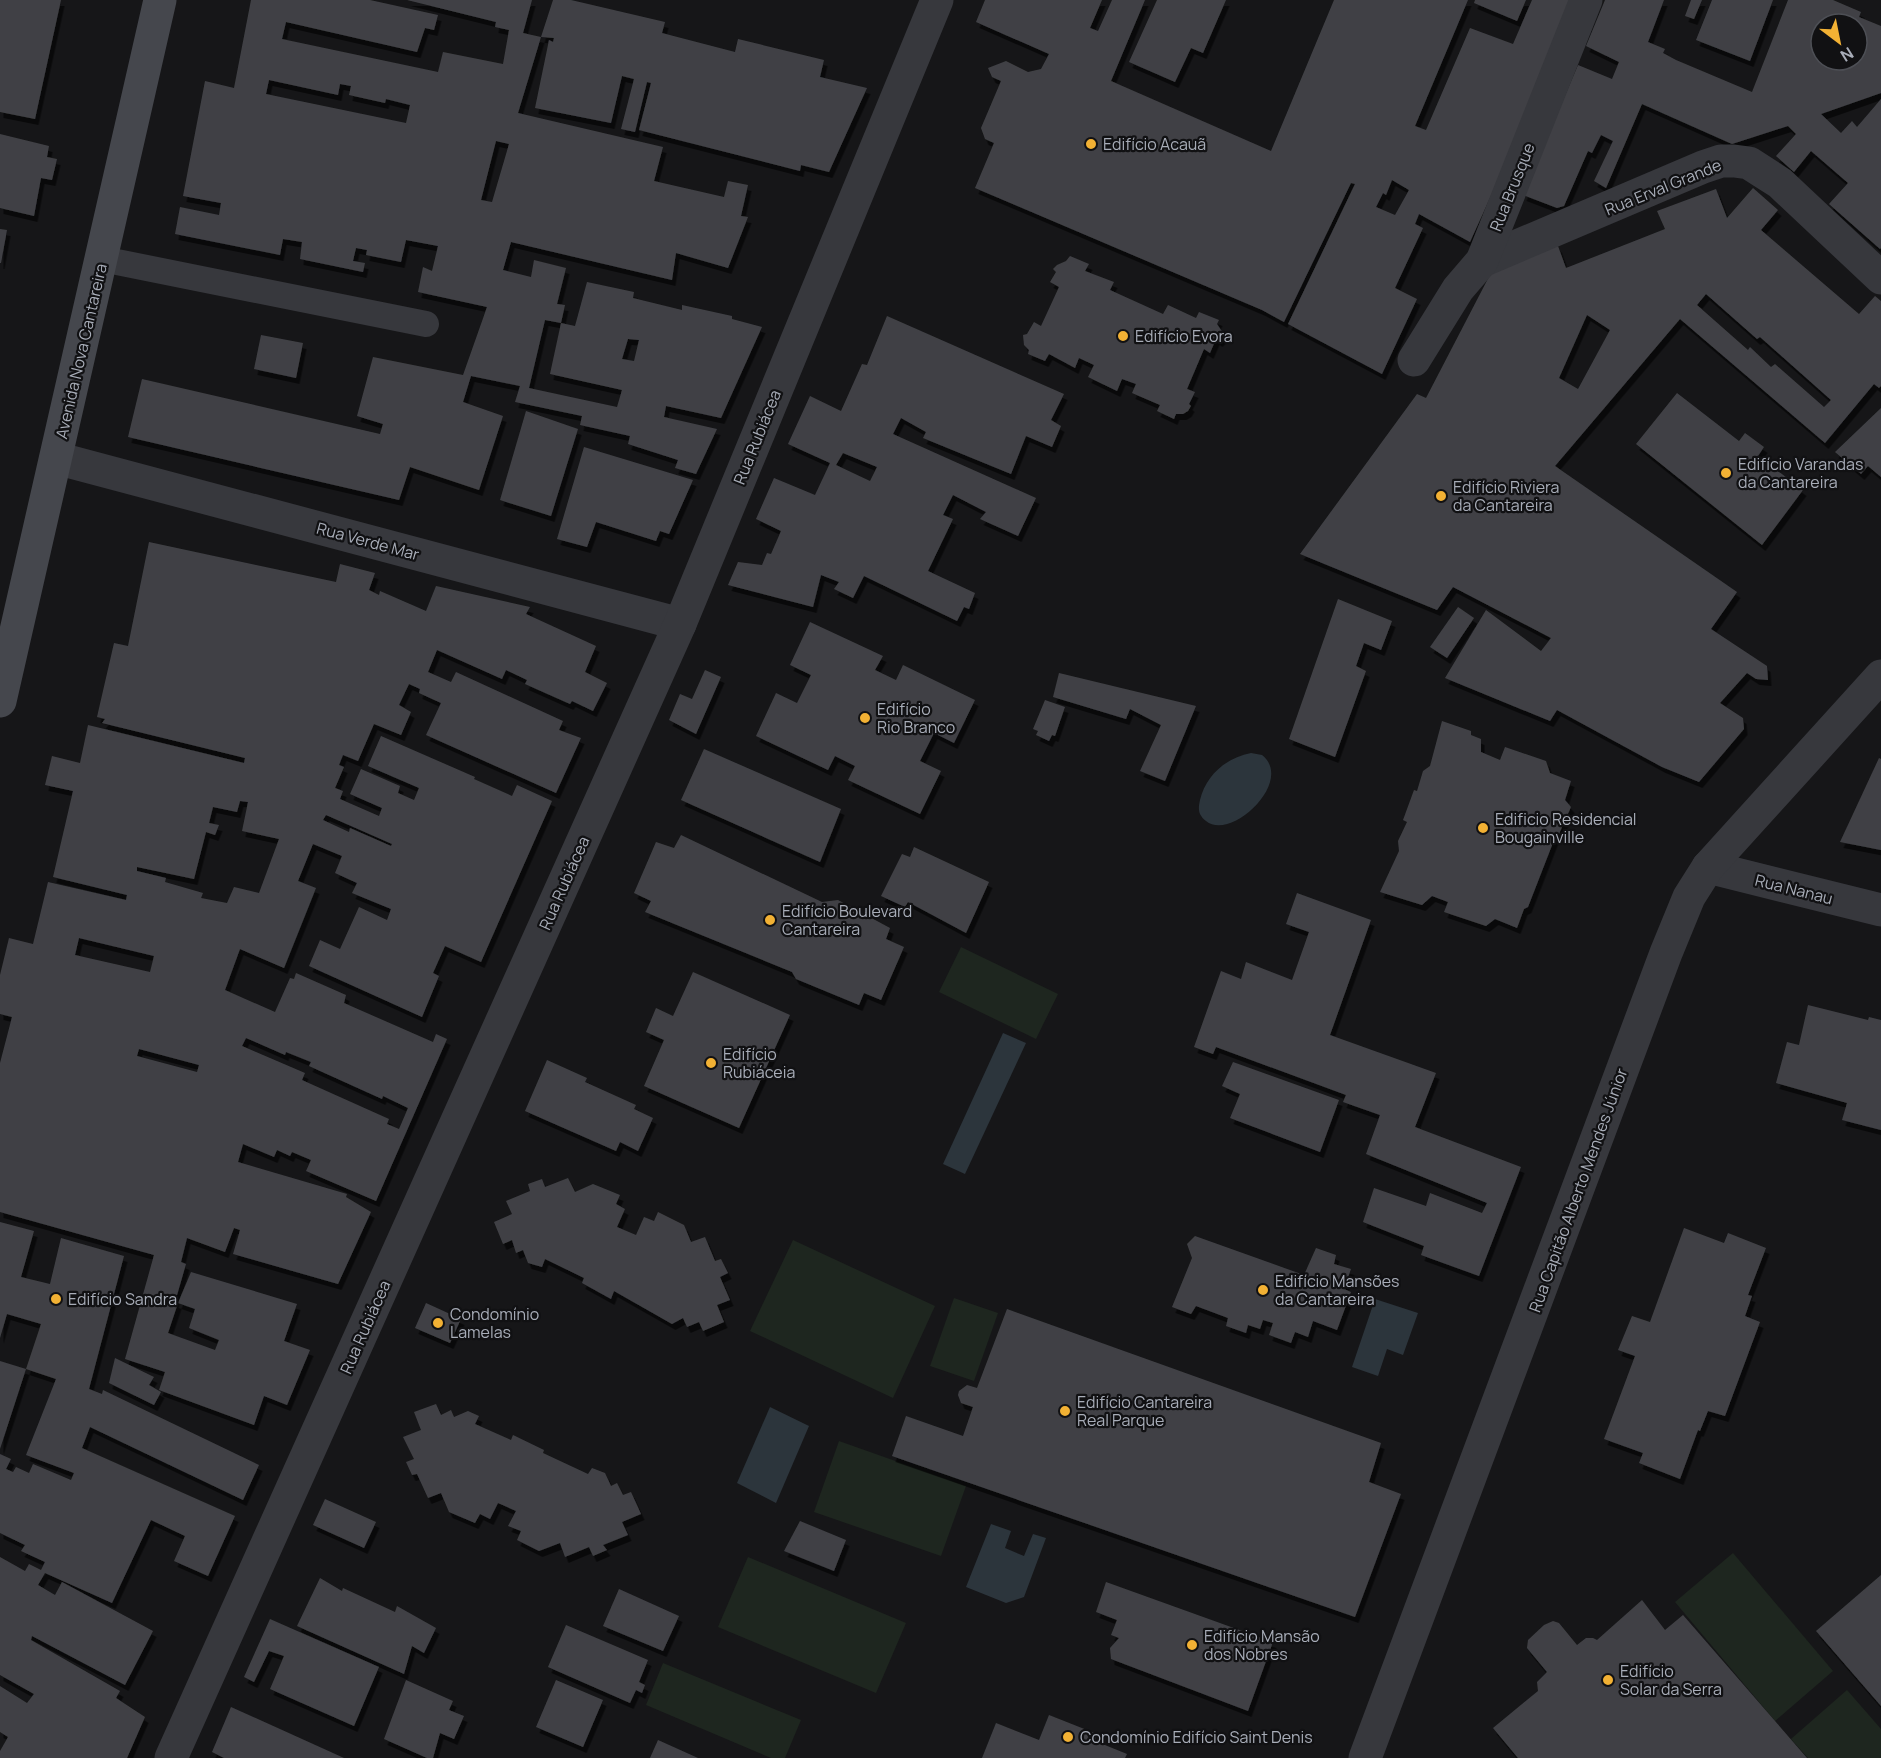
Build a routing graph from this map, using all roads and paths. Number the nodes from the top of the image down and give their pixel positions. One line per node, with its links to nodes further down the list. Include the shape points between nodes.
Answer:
1 (160, 0): 4 (main road, Avenida Nova Cantareira)
2 (937, 0): 11 (street, Rua Rubiácea)
3 (1586, 0): 5 (street, Rua Brusque)
4 (102, 259): 7 (lane); 9 (main road, Avenida Nova Cantareira)
5 (1482, 261): 6 (street, Rua Erval Grande, via 1703,168 1734,161 1749,163 1780,183); 8 (street, Rua Brusque, via 1458,289)
6 (1881, 278)
7 (426, 324)
8 (1414, 360)
9 (56, 459): 10 (main road, Avenida Nova Cantareira); 11 (street, Rua Verde Mar)
10 (9, 623): 13 (main road, Avenida Nova Cantareira)
11 (680, 624): 16 (street, Rua Rubiácea)
12 (1881, 676): 14 (street, Rua Capitão Alberto Mendes Júnior)
13 (0, 701)
14 (1708, 867): 15 (street, Rua Nanau); 17 (street, Rua Capitão Alberto Mendes Júnior, via 1673,934)
15 (1881, 910)
16 (171, 1758)
17 (1365, 1758)

